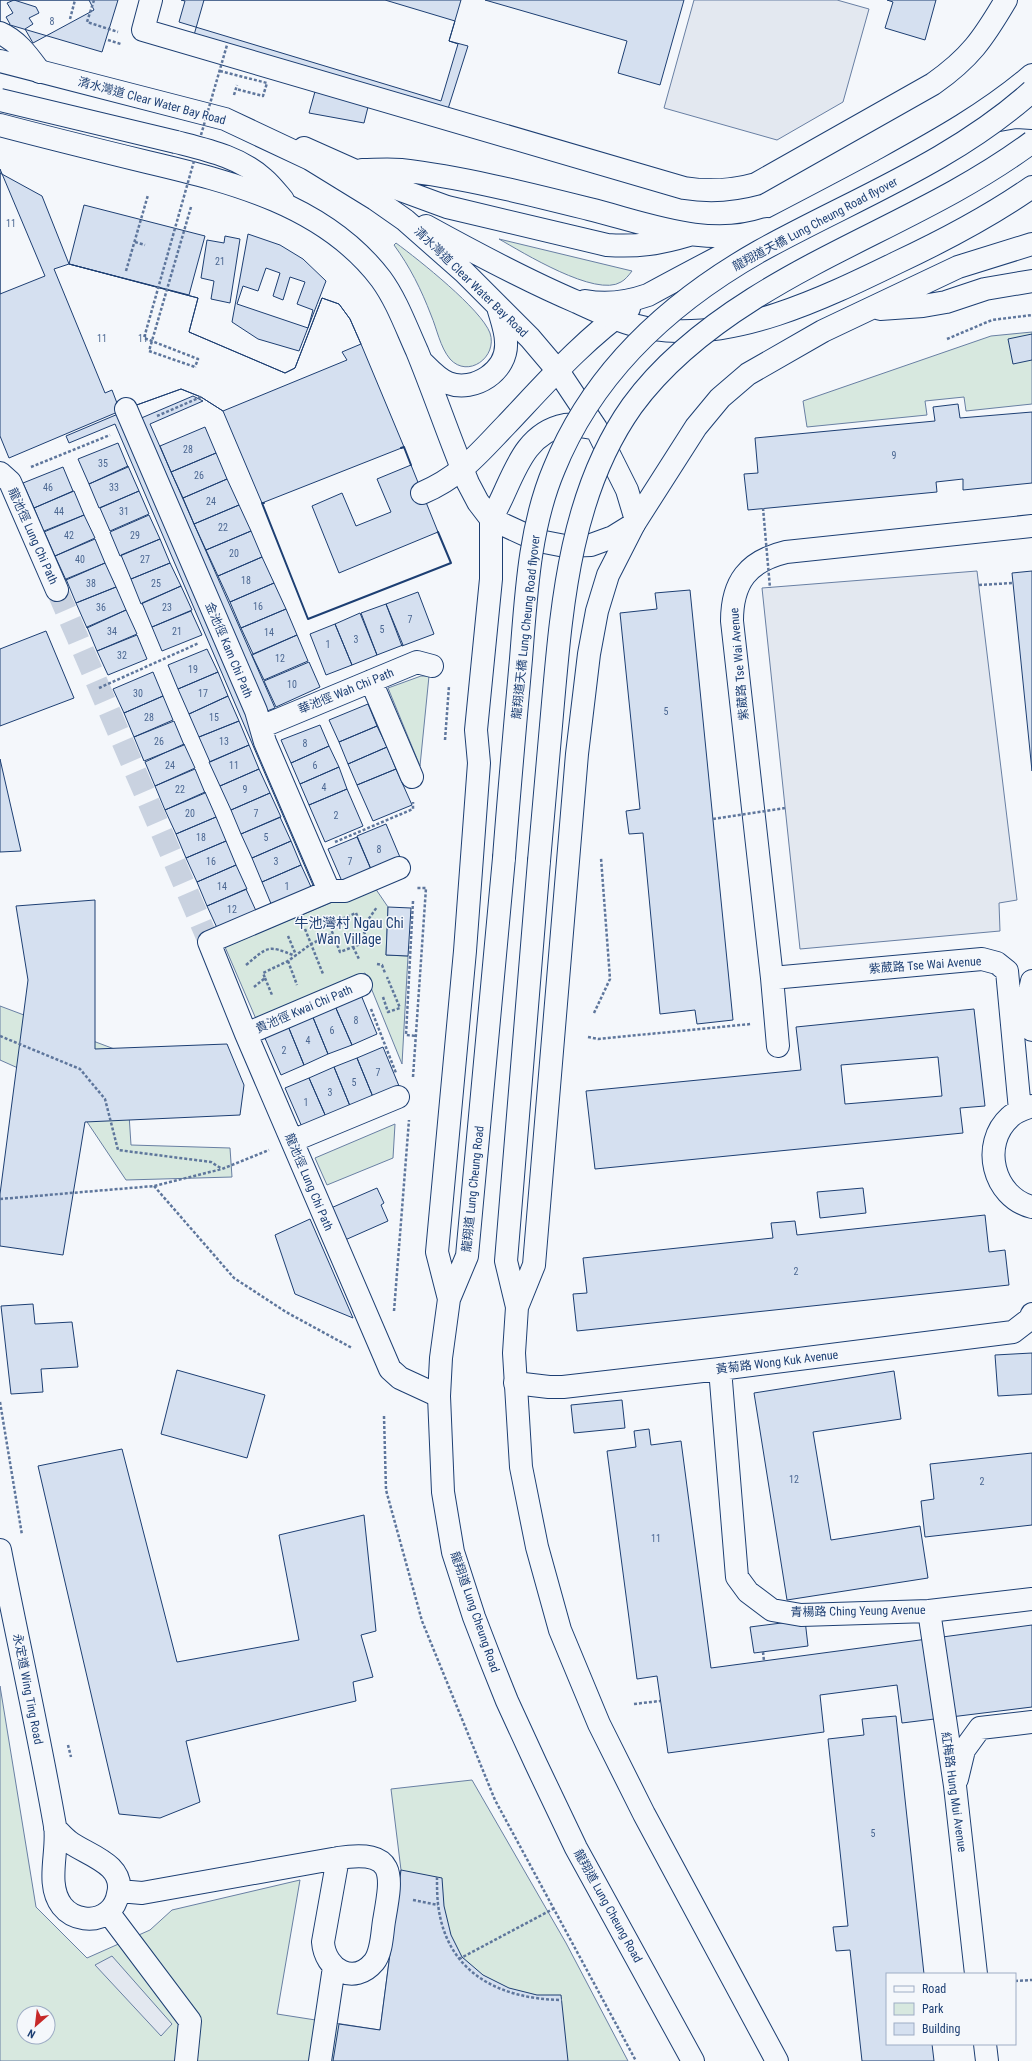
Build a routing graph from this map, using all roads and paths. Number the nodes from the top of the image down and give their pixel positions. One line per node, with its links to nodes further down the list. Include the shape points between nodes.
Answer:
1 (75, 0): 5 (path)
2 (94, 0): 6 (path, via 87,22)
3 (151, 0): 4 (main road, via 143,30 684,188 718,191 735,190 756,184 933,84 971,53)
4 (1006, 0)
5 (70, 20)
6 (109, 29)
7 (0, 33): 11 (main road, via 8,36 23,50)
8 (227, 45): 10 (path, bridge)
9 (0, 61): 11 (main road, 清水灣道 Clear Water Bay Road)
10 (220, 71): 13 (path, bridge, via 267,83 263,96); 20 (path, bridge)
11 (40, 72): 17 (main road, 清水灣道 Clear Water Bay Road)
12 (1032, 75): 19 (main road, via 998,102)
13 (236, 89)
14 (1032, 91): 70 (main road, 龍翔道天橋 Lung Cheung Road flyover, bridge, via 1000,118 951,151 783,239 714,280 663,318 640,340 619,362 581,413 552,472 535,539 523,627)
15 (0, 100): 27 (main road, bridge, via 176,142 238,161 264,179)
16 (1032, 118): 19 (main road, via 997,119)
17 (225, 119): 23 (main road); 26 (main road, 清水灣道 Clear Water Bay Road, via 310,159)
18 (0, 125): 27 (main road, via 201,174 258,192)
19 (951, 133): 29 (main road)
20 (200, 138)
21 (1032, 142): 110 (main road, bridge, via 950,194 753,298 700,336 644,390 616,431 590,487 571,562 560,630 539,861 506,1261)
22 (196, 153): 28 (path, bridge, via 144,338 198,359 194,367 149,351)
23 (356, 170): 30 (main road, via 400,170 444,176); 30 (main road, via 387,185 447,206 607,245 631,247 658,244)
24 (1032, 187): 41 (main road, via 945,240 837,292 751,321 675,331 652,329)
25 (148, 195): 31 (path)
26 (375, 199): 37 (main road, via 469,250); 38 (main road, 清水灣道 Clear Water Bay Road, via 435,246)
27 (288, 205): 43 (main road, via 341,240 363,259 381,280 395,303)
28 (191, 207)
29 (788, 223): 30 (main road, via 755,233 730,236); 36 (main road)
30 (689, 235)
31 (135, 242): 33 (path); 34 (path)
32 (1032, 244): 39 (main road, via 958,267)
33 (145, 245)
34 (126, 271)
35 (1032, 281): 39 (main road, via 985,289 946,302)
36 (648, 295): 37 (main road, via 610,303); 41 (main road)
37 (568, 298): 41 (main road)
38 (497, 305): 43 (main road, via 506,343 504,357 498,369 487,378 474,384 459,386 447,383); 44 (main road, 清水灣道 Clear Water Bay Road)
39 (869, 310): 53 (main road, via 823,331 780,355 748,374 720,398 680,450)
40 (1032, 315): 42 (path, via 992,320)
41 (614, 318): 44 (main road)
42 (947, 338)
43 (421, 361): 48 (main road)
44 (558, 371): 47 (main road, 清水灣道 Clear Water Bay Road); 48 (main road)
45 (201, 397): 46 (path)
46 (129, 418): 49 (path); 59 (main road, 金池徑 Kam Chi Path)
47 (596, 428): 52 (main road, via 566,425 546,432 530,445 517,463 501,504); 53 (main road, via 627,490)
48 (463, 470): 50 (main road); 52 (main road, via 478,502)
49 (5, 478): 58 (main road, 龍池徑 Lung Chi Path)
50 (422, 493)
51 (763, 508): 57 (path, bridge)
52 (491, 519): 53 (main road, via 539,541 565,546 591,545 613,537); 109 (main road, via 491,579 476,730 479,763 465,951 437,1252)
53 (635, 522): 110 (main road, via 608,575 596,611 589,654 577,754 534,1265)
54 (1032, 526): 85 (main road, 紫葳路 Tse Wai Avenue, via 786,552 765,558 739,583 733,601 732,620)
55 (1013, 583): 56 (path)
56 (979, 585)
57 (770, 588)
58 (57, 590)
59 (222, 633): 63 (path); 64 (main road, 金池徑 Kam Chi Path)
60 (432, 666): 61 (main road, 華池徑 Wah Chi Path, via 417,662)
61 (371, 681): 64 (main road, 華池徑 Wah Chi Path); 66 (main road)
62 (449, 685): 65 (path)
63 (99, 688)
64 (261, 727): 69 (main road, 金池徑 Kam Chi Path, via 265,742)
65 (445, 740)
66 (412, 777): 69 (path, via 412,809)
67 (786, 808): 68 (path, bridge)
68 (713, 819)
69 (312, 851): 74 (main road, 金池徑 Kam Chi Path)
70 (504, 858): 109 (main road, 龍翔道 Lung Cheung Road, via 467,1256)
71 (601, 858): 92 (path, via 610,979)
72 (399, 868): 74 (main road, via 345,891)
73 (426, 888): 97 (path)
74 (329, 891): 77 (main road)
75 (413, 901): 97 (path, via 406,1035)
76 (379, 905): 78 (path)
77 (295, 906): 80 (path); 83 (main road, 龍池徑 Lung Chi Path, via 209,942)
78 (362, 927): 79 (path, via 356,913 329,924); 79 (path, via 368,941 340,952)
79 (332, 934): 80 (path)
80 (311, 944): 81 (path); 90 (path)
81 (296, 956): 82 (path); 83 (path, via 278,949 265,949 243,968)
82 (288, 961): 84 (path, via 263,973); 88 (path, via 297,984)
83 (223, 976): 91 (main road, 龍池徑 Lung Chi Path)
84 (265, 978): 89 (path, via 272,995); 91 (path)
85 (772, 978): 93 (main road, 紫葳路 Tse Wai Avenue); 102 (main road, 紫葳路 Tse Wai Avenue, via 982,960 997,962 1007,971)
86 (1032, 981): 94 (main road)
87 (361, 985): 90 (main road, 貴池徑 Kwai Chi Path); 101 (path, via 399,1081)
88 (292, 987)
89 (276, 994)
90 (333, 997): 95 (main road, 貴池徑 Kwai Chi Path)
91 (233, 1001): 95 (main road, 龍池徑 Lung Chi Path)
92 (594, 1014)
93 (775, 1022): 98 (path, via 598,1039); 99 (main road, 紫葳路 Tse Wai Avenue)
94 (1032, 1030)
95 (246, 1034): 104 (main road, 龍池徑 Lung Chi Path)
96 (0, 1036): 105 (path, via 80,1069 105,1099 118,1150 211,1162)
97 (416, 1036): 100 (path)
98 (588, 1037)
99 (778, 1046)
100 (414, 1067)
101 (398, 1096): 104 (main road)
102 (1026, 1108): 108 (main road, via 1010,1117 996,1138 993,1154 994,1169 1001,1184 1011,1196)
103 (409, 1116): 111 (path)
104 (292, 1141): 105 (path); 116 (main road, 龍池徑 Lung Chi Path, via 390,1369 400,1378)
105 (222, 1169): 106 (path)
106 (154, 1186): 107 (path); 113 (path, via 234,1278 286,1312)
107 (0, 1199)
108 (1032, 1207)
109 (449, 1299): 116 (main road, 龍翔道 Lung Cheung Road, via 441,1358)
110 (517, 1307): 115 (main road)
111 (394, 1313)
112 (1032, 1314): 114 (main road, 黃菊路 Wong Kuk Avenue, via 1030,1319 1013,1332)
113 (350, 1347)
114 (720, 1369): 115 (main road, 黃菊路 Wong Kuk Avenue, via 563,1387); 121 (main road, 青楊路 Ching Yeung Avenue, via 737,1577 748,1592 772,1610 801,1615)
115 (515, 1383): 145 (main road, via 518,1439 526,1502 560,1630 575,1669 644,1814)
116 (440, 1396): 144 (main road, 龍翔道 Lung Cheung Road, via 443,1492 454,1552 474,1617 507,1701 576,1848)
117 (384, 1416): 132 (path, via 386,1490 422,1621 495,1800)
118 (0, 1550): 120 (main road, 永定道 Wing Ting Road)
119 (1032, 1598): 121 (main road, 青楊路 Ching Yeung Avenue)
120 (5, 1606): 128 (main road, 永定道 Wing Ting Road)
121 (928, 1611): 127 (main road, 紅梅路 Hung Mui Avenue)
122 (763, 1652): 123 (path)
123 (764, 1661)
124 (660, 1701): 125 (path)
125 (634, 1704)
126 (1032, 1722): 127 (main road, via 980,1728 964,1750)
127 (955, 1786): 136 (main road, 紅梅路 Hung Mui Avenue)
128 (55, 1828): 131 (main road, via 70,1842 100,1858 112,1868 118,1879); 133 (main road, 永定道 Wing Ting Road, via 54,1880 62,1906 74,1916 85,1920)
129 (338, 1858): 131 (main road, via 147,1892); 135 (main road, via 323,1942 324,1953); 135 (main road, via 373,1856 383,1864 389,1875 390,1886 375,1962 365,1970 353,1974)
130 (437, 1877): 134 (path, via 438,1905 446,1936)
131 (119, 1892): 133 (main road)
132 (554, 1909): 134 (path); 143 (path)
133 (108, 1912): 141 (main road, via 190,2021)
134 (459, 1960): 139 (path, via 480,1979 507,1993 538,2000)
135 (334, 1966): 142 (main road)
136 (976, 1973)
137 (1032, 1980): 138 (path)
138 (1016, 1981)
139 (562, 2000)
140 (985, 2045): 146 (main road)
141 (186, 2061)
142 (320, 2061)
143 (636, 2061)
144 (693, 2061)
145 (777, 2061)
146 (987, 2061)

